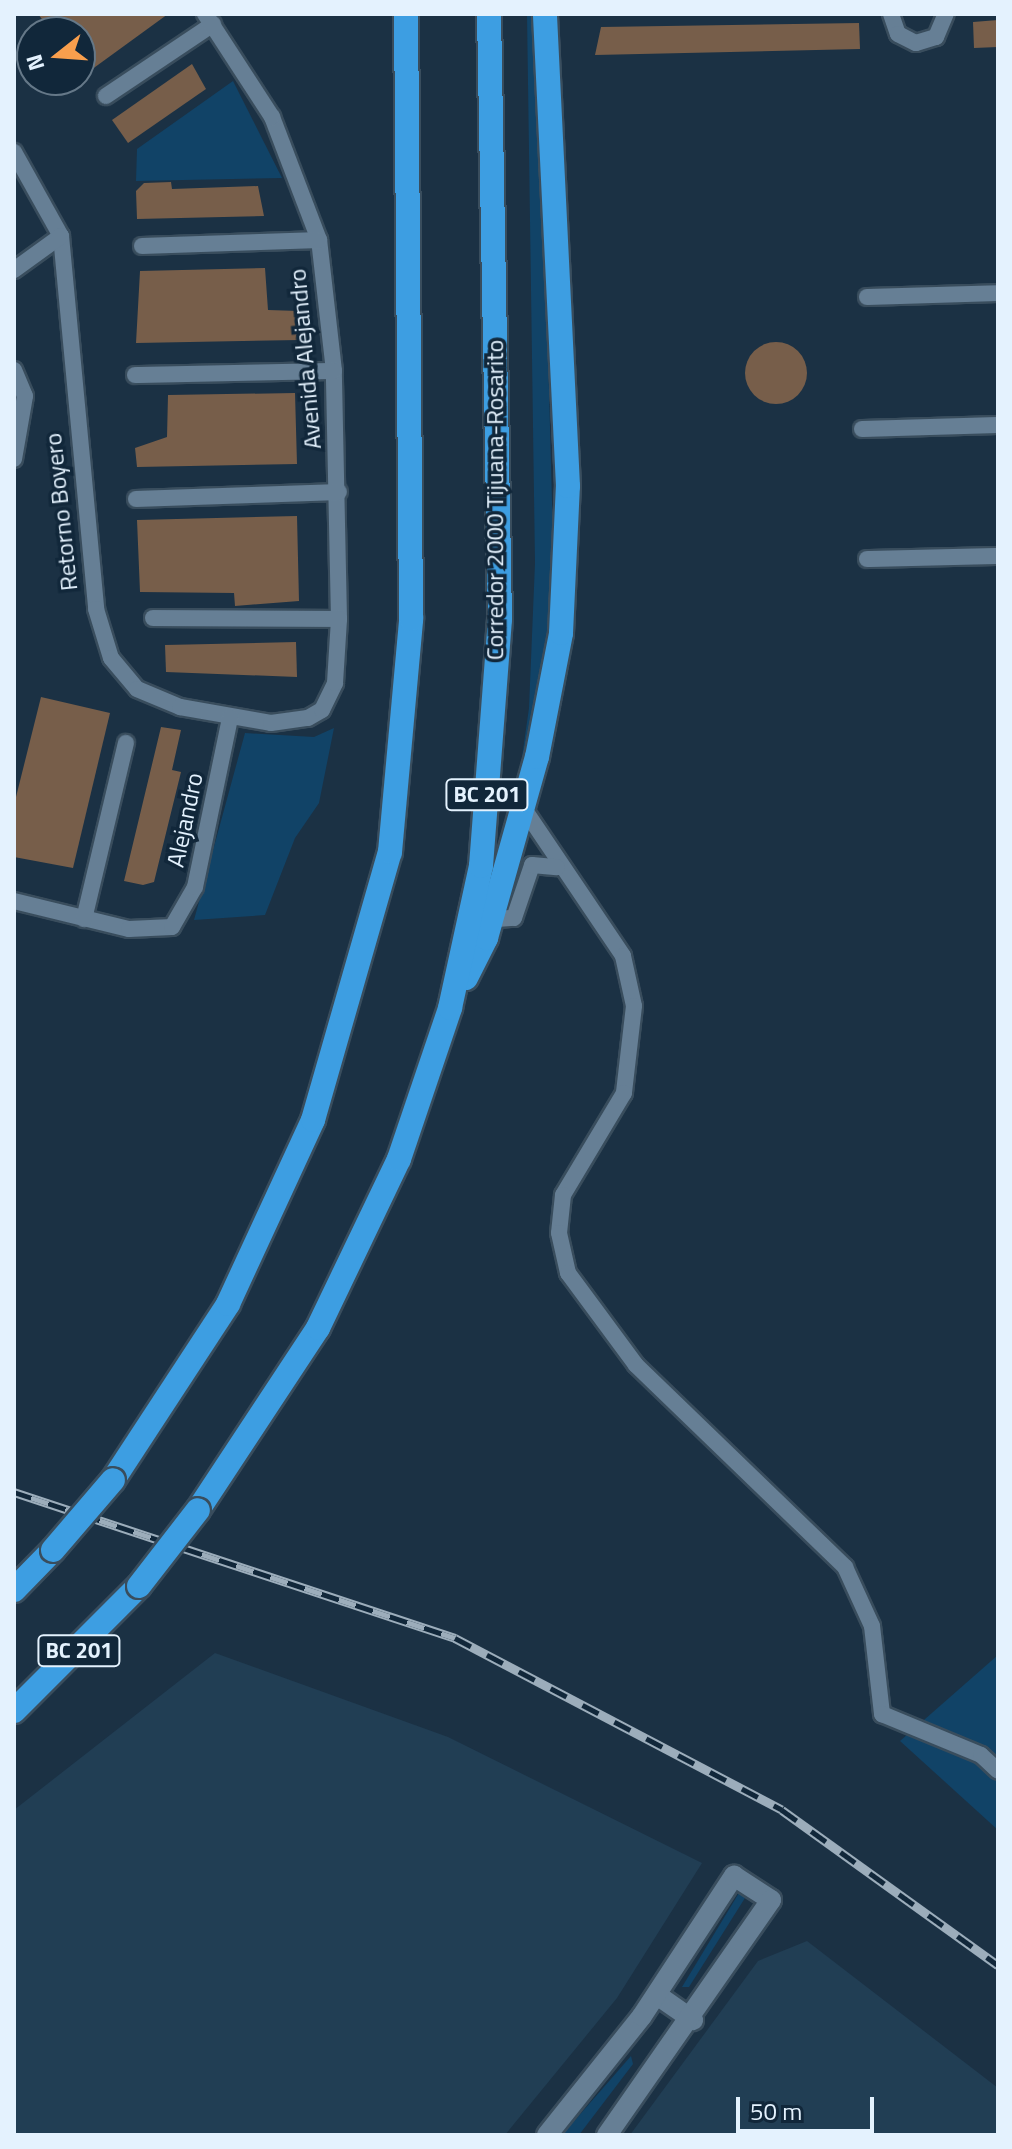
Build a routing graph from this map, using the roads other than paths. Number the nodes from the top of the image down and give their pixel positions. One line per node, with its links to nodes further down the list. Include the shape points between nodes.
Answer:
1 (406, 14): 35 (highway, bridge, via 411,619 390,852 313,1120 228,1304 113,1480)
2 (489, 14): 34 (highway, Corredor 2000 Tijuana-Rosarito / BC 201, via 500,619)
3 (545, 14): 30 (highway, via 568,486 561,633)
4 (891, 14): 5 (street, via 898,34 916,43 936,37)
5 (946, 14)
6 (209, 19): 7 (street); 10 (street, Avenida Alejandro, via 272,117)
7 (106, 96)
8 (14, 152): 9 (street, Retorno Boyero)
9 (61, 236): 12 (street); 27 (street, Retorno Boyero, via 100,635 137,689)
10 (319, 240): 11 (street); 16 (street, Avenida Alejandro)
11 (142, 246)
12 (14, 270)
13 (998, 293): 14 (street)
14 (867, 297)
15 (14, 370): 20 (street, via 25,407)
16 (334, 371): 17 (street); 21 (street, Avenida Alejandro)
17 (135, 375)
18 (998, 425): 19 (street)
19 (862, 429)
20 (14, 459)
21 (339, 492): 22 (street); 26 (street, Avenida Alejandro)
22 (136, 499)
23 (998, 556): 24 (street)
24 (867, 559)
25 (153, 618): 26 (street)
26 (339, 619): 28 (street, Avenida Alejandro, via 335,683 322,710)
27 (230, 718): 28 (street, Retorno Boyero); 33 (street, Alejandro, via 195,887 172,927 146,932)
28 (308, 718)
29 (126, 743): 33 (street)
30 (521, 805): 31 (street); 34 (highway)
31 (557, 867): 34 (street, via 532,865 514,918); 37 (street, via 623,956 634,1006 624,1093 563,1195 559,1233 568,1273 636,1365 845,1567 872,1626 882,1714 981,1755)
32 (14, 901): 33 (street)
33 (84, 919)
34 (480, 920): 36 (highway, BC 201, bridge, via 399,1159 318,1328 198,1510 139,1586)
35 (14, 1590)
36 (14, 1711)
37 (998, 1771)
38 (657, 1995): 39 (street); 39 (street, via 734,1876 771,1900); 40 (street)
39 (693, 2020): 41 (street)
40 (547, 2135)
41 (607, 2135)

